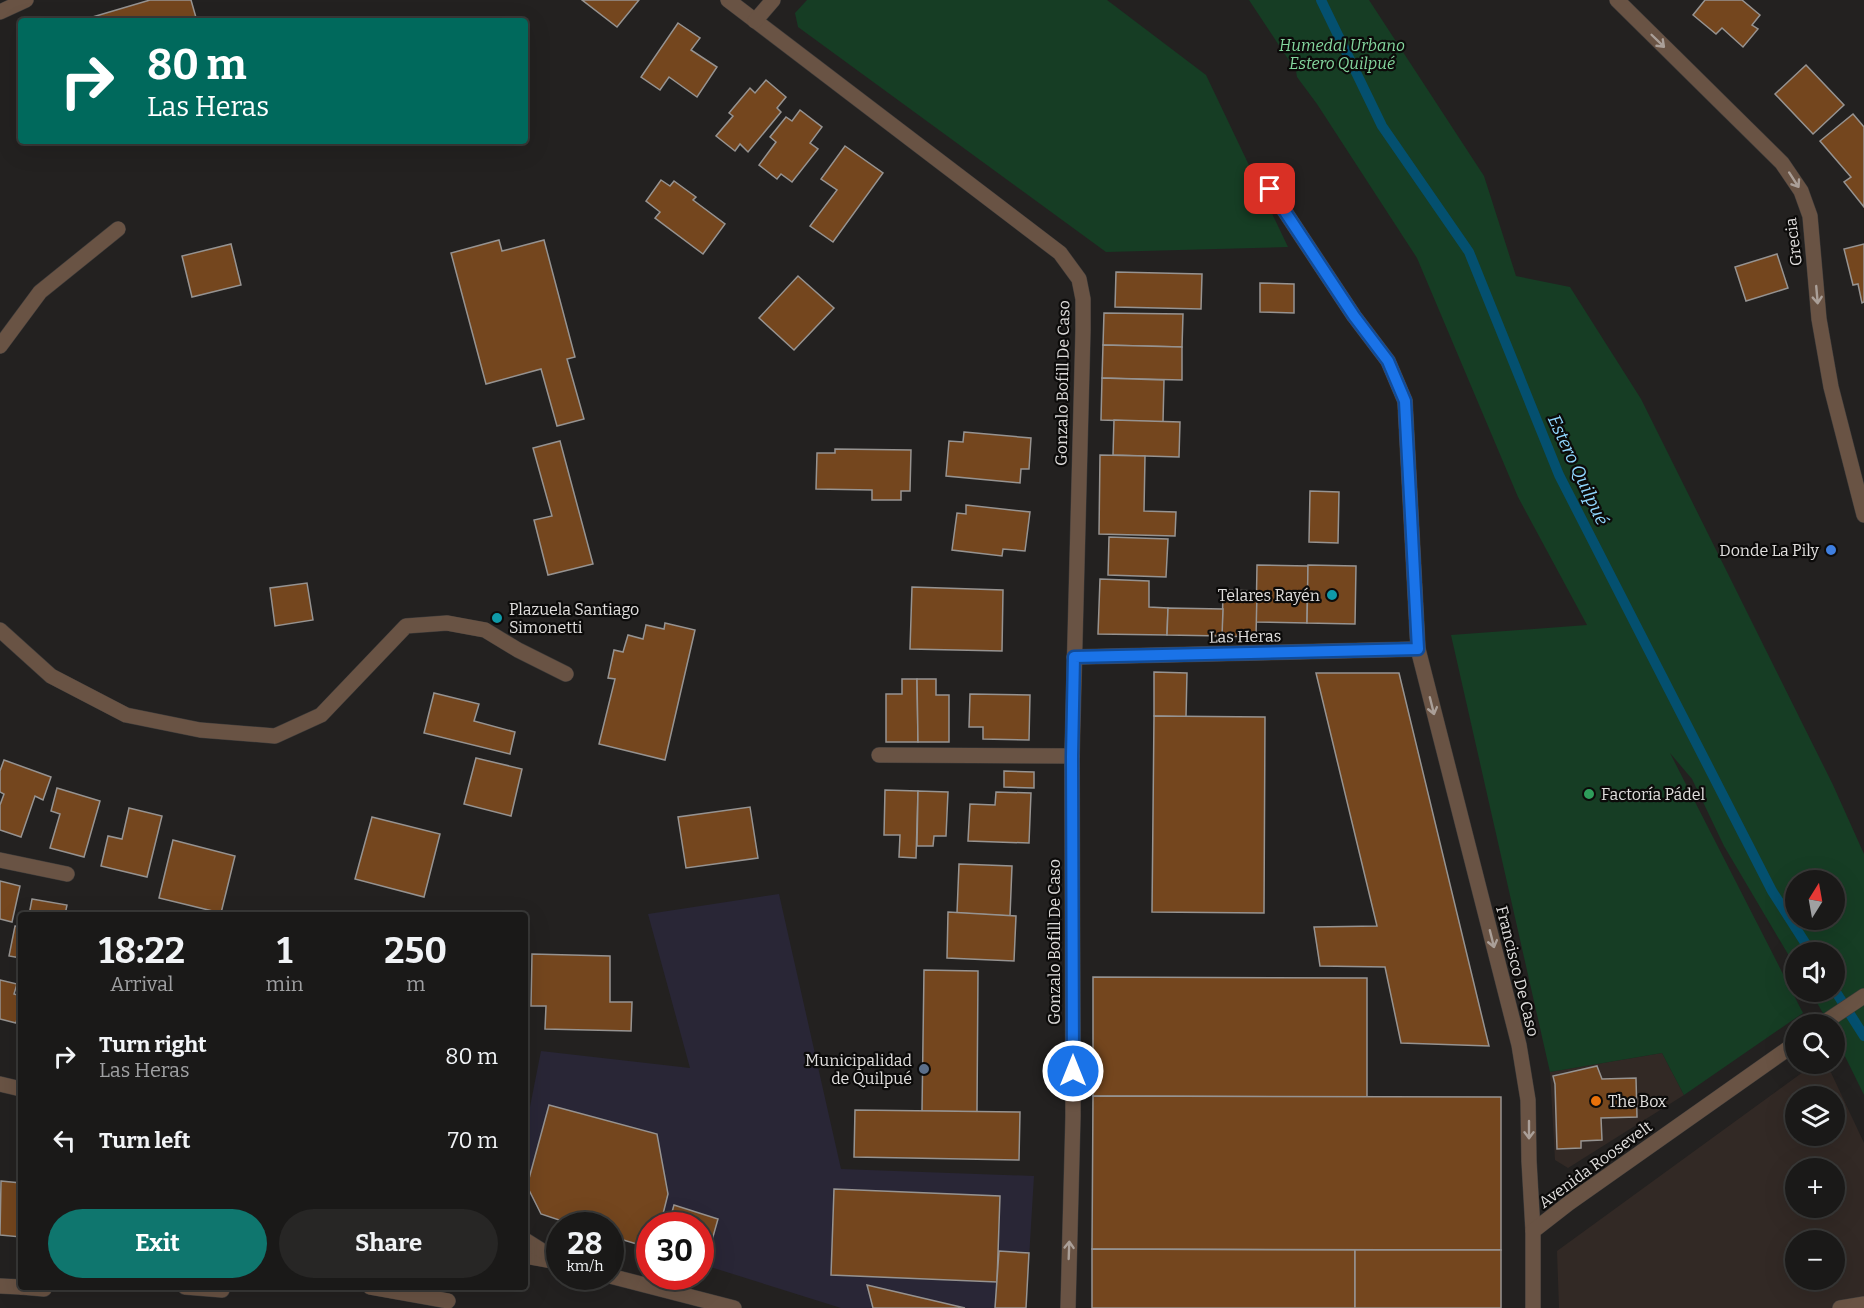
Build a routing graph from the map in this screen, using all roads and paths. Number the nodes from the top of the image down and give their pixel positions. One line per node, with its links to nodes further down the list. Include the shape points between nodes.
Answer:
1 (26, 0): 5 (street)
2 (728, 0): 6 (street, Gonzalo Bofill De Caso)
3 (773, 0): 6 (street)
4 (1617, 0): 10 (street, Grecia, one-way to 10, via 1782,163 1801,191 1810,216 1819,319 1831,387)
5 (0, 12)
6 (755, 21): 13 (street, Gonzalo Bofill De Caso, via 1060,253 1079,279 1083,330)
7 (1270, 189): 12 (street, Francisco De Caso, via 1388,361 1405,401)
8 (118, 230): 9 (street, via 40,292)
9 (0, 346)
10 (1864, 514)
11 (0, 630): 14 (street, via 51,676 126,715 200,730 275,736 321,715 406,626 447,623 485,630)
12 (1418, 649): 13 (street, Las Heras); 24 (street, Francisco De Caso, one-way to 24, via 1519,1045 1528,1100)
13 (1074, 657): 16 (street, Gonzalo Bofill De Caso)
14 (566, 674)
15 (879, 755): 16 (street)
16 (1072, 756): 36 (street, Gonzalo Bofill De Caso, one-way to 16, via 1073,1116)
17 (0, 860): 18 (street)
18 (67, 874)
19 (1864, 996): 20 (street)
20 (1837, 1014)
21 (1785, 1051): 24 (street, Avenida Roosevelt)
22 (0, 1084): 23 (street)
23 (18, 1088)
24 (1533, 1231): 37 (street, Francisco De Caso)
25 (528, 1242): 26 (street)
26 (546, 1254)
27 (528, 1257): 28 (street)
28 (546, 1260)
29 (624, 1280): 35 (street)
30 (0, 1286): 31 (street)
31 (18, 1287)
32 (390, 1290): 33 (street)
33 (450, 1299)
34 (1864, 1304): 38 (street)
35 (734, 1308)
36 (1068, 1308)
37 (1533, 1308)
38 (1840, 1308)

